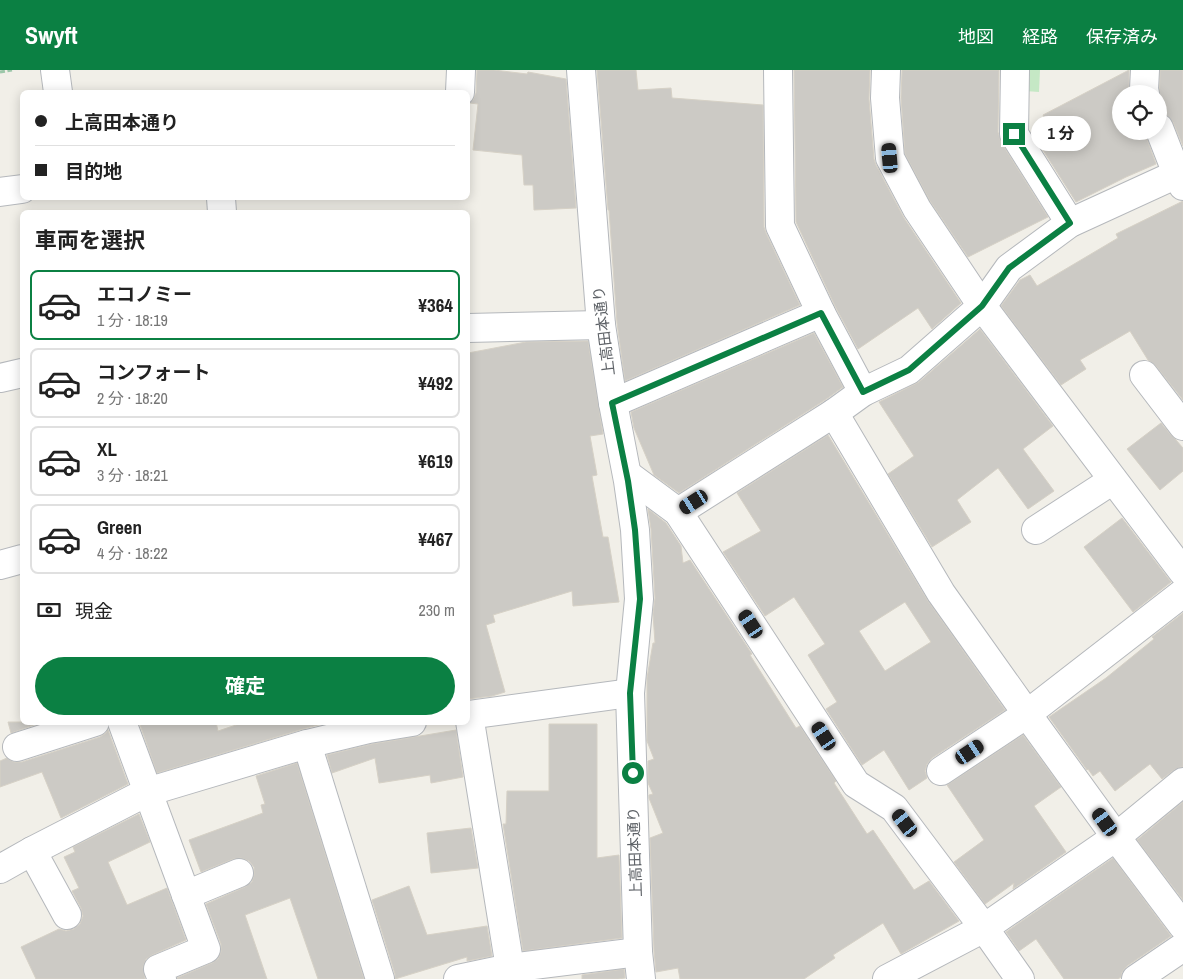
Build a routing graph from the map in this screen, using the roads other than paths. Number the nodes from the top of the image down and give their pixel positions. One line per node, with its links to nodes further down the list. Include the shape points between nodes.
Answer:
1 (55, 70): 9 (street)
2 (461, 70): 10 (street)
3 (581, 70): 18 (street, 上高田本通り)
4 (778, 70): 17 (street, via 780,226)
5 (886, 70): 16 (street, via 890,158 917,209)
6 (1015, 70): 15 (street, via 1014,134)
7 (1145, 70): 8 (street)
8 (1144, 85)
9 (58, 90)
10 (460, 90)
11 (1164, 140): 12 (street)
12 (1180, 180): 15 (street)
13 (20, 189): 14 (street)
14 (0, 192)
15 (1070, 223): 16 (street, via 1009,268)
16 (982, 306): 21 (street, via 909,370); 26 (street)
17 (821, 313): 21 (street); 22 (street)
18 (601, 325): 19 (street); 22 (street, 上高田本通り)
19 (470, 328)
20 (1144, 375): 24 (street)
21 (863, 392): 23 (street)
22 (612, 403): 25 (street, 上高田本通り)
23 (834, 413): 27 (street); 34 (street, via 941,593)
24 (1183, 426)
25 (628, 475): 27 (street); 33 (street, 上高田本通り, via 640,599)
26 (1113, 480): 28 (street); 31 (street)
27 (678, 512): 52 (street, via 856,784 894,808)
28 (1036, 530)
29 (20, 560): 30 (street)
30 (0, 566)
31 (1183, 572)
32 (1183, 593): 34 (street)
33 (630, 693): 35 (street); 54 (street, 上高田本通り)
34 (1026, 714): 42 (street); 45 (street)
35 (470, 715)
36 (86, 725): 41 (street)
37 (123, 725): 44 (street)
38 (470, 725): 55 (street)
39 (367, 726): 40 (street)
40 (307, 744): 44 (street); 57 (street)
41 (17, 747)
42 (941, 772)
43 (1183, 782): 45 (street)
44 (147, 792): 46 (street); 49 (street)
45 (1116, 837): 51 (street); 52 (street)
46 (32, 851): 47 (street); 50 (street)
47 (0, 869)
48 (239, 874): 49 (street)
49 (186, 895): 56 (street, via 206,949 158,969)
50 (68, 915)
51 (1183, 926)
52 (984, 928): 60 (street); 61 (street)
53 (1183, 947): 62 (street)
54 (638, 952): 55 (street); 59 (street, 上高田本通り)
55 (510, 968): 58 (street)
56 (162, 979)
57 (380, 979)
58 (458, 979)
59 (641, 979)
60 (887, 979)
61 (1020, 979)
62 (1136, 979)

